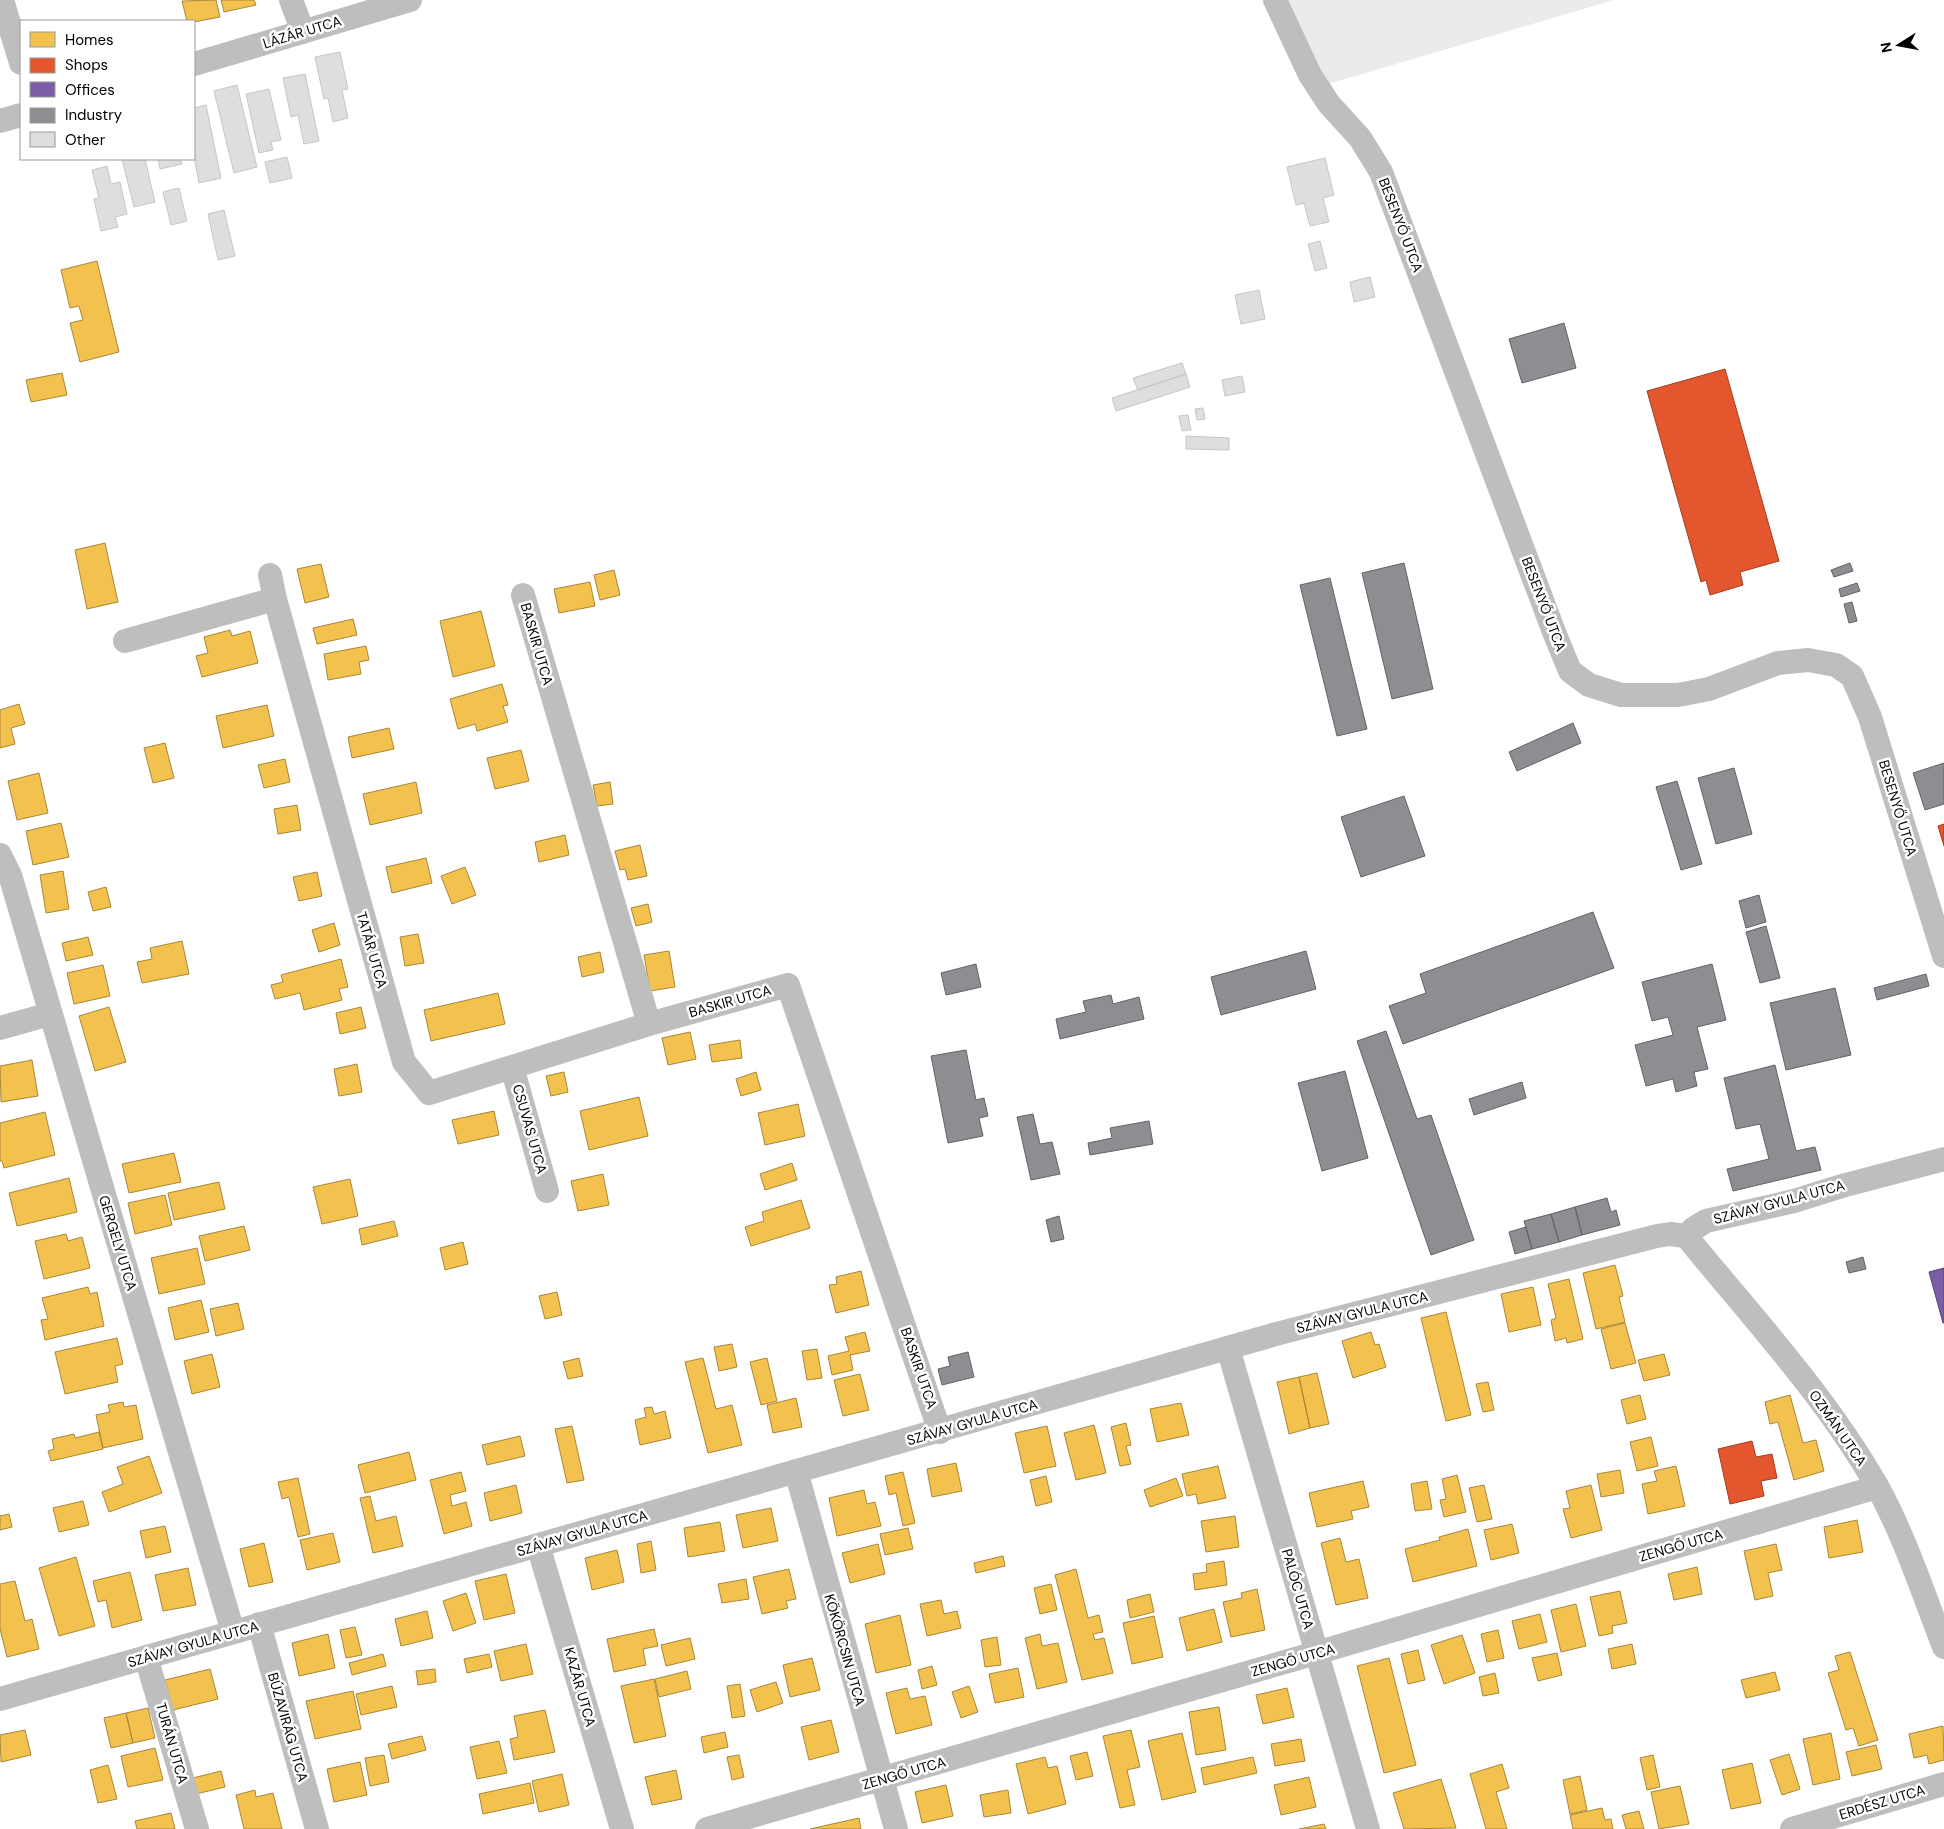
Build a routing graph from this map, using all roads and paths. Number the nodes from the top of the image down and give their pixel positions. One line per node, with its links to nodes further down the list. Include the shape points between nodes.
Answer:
1 (2, 0): 6 (street)
2 (291, 0): 5 (street)
3 (410, 0): 5 (street, LÁZÁR UTCA)
4 (1275, 0): 15 (street, BESENYŐ UTCA, via 1310,75 1328,104 1360,138 1381,172 1570,671 1589,685 1621,694 1678,695 1709,689 1778,663 1808,660 1836,665 1852,676 1870,717)
5 (303, 32): 7 (street, LÁZÁR UTCA)
6 (20, 60)
7 (195, 64)
8 (20, 115): 9 (street)
9 (0, 122)
10 (270, 576): 12 (street, TATÁR UTCA)
11 (523, 595): 17 (street, BASKIR UTCA)
12 (275, 598): 13 (street); 19 (street, TATÁR UTCA, via 404,1062 429,1093)
13 (125, 641)
14 (0, 855): 16 (street, GERGELY UTCA, via 10,875)
15 (1944, 956)
16 (50, 1014): 18 (street); 29 (street, GERGELY UTCA)
17 (649, 1024): 19 (street, TATÁR UTCA); 24 (street, BASKIR UTCA, via 788,985)
18 (0, 1028)
19 (512, 1067): 21 (street, CSUVAS UTCA)
20 (1944, 1159): 22 (street, SZÁVAY GYULA UTCA, via 1706,1222)
21 (547, 1191)
22 (1686, 1236): 23 (street, SZÁVAY GYULA UTCA, via 1670,1234 1641,1240); 26 (street, OZMÁN UTCA, via 1761,1324 1836,1421)
23 (1228, 1348): 24 (street, SZÁVAY GYULA UTCA); 31 (street, PALÓC UTCA)
24 (940, 1432): 25 (street, SZÁVAY GYULA UTCA)
25 (796, 1471): 27 (street, SZÁVAY GYULA UTCA); 34 (street, KÖKÖRCSIN UTCA)
26 (1877, 1487): 30 (street, OZMÁN UTCA, via 1908,1553); 31 (street, ZENGŐ UTCA)
27 (538, 1546): 28 (street, SZÁVAY GYULA UTCA); 38 (street, KAZÁR UTCA)
28 (260, 1624): 29 (street, SZÁVAY GYULA UTCA); 37 (street, BÚZAVIRÁG UTCA)
29 (233, 1632): 32 (street, SZÁVAY GYULA UTCA)
30 (1944, 1647)
31 (1316, 1653): 34 (street, ZENGŐ UTCA); 41 (street, PALÓC UTCA)
32 (146, 1658): 33 (street, SZÁVAY GYULA UTCA); 36 (street, TURÁN UTCA)
33 (0, 1699)
34 (882, 1779): 39 (street, ZENGŐ UTCA); 40 (street, KÖKÖRCSIN UTCA)
35 (1944, 1784): 42 (street, ERDÉSZ UTCA)
36 (197, 1829)
37 (317, 1829)
38 (622, 1829)
39 (708, 1829)
40 (896, 1829)
41 (1368, 1829)
42 (1792, 1829)

